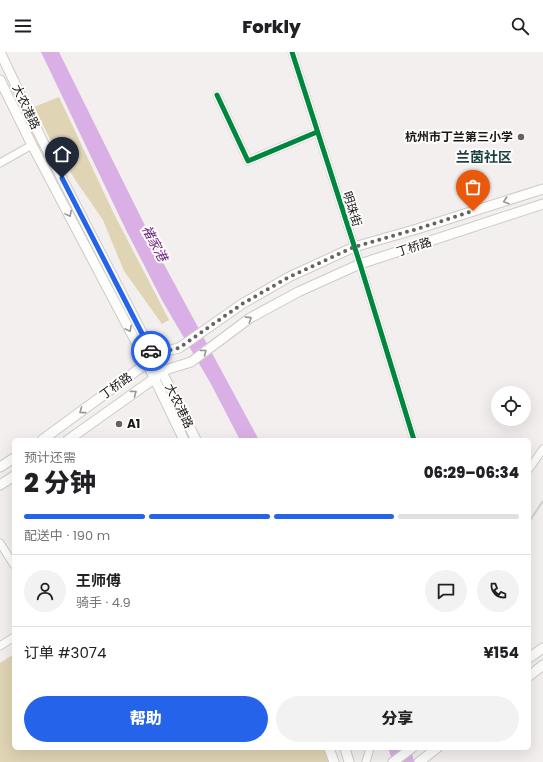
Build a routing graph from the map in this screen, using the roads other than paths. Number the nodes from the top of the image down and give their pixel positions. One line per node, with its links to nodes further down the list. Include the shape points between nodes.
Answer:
1 (0, 52): 12 (main road, 大农港路, via 42,140)
2 (292, 52): 5 (street, 明珠街)
3 (0, 80): 6 (main road, 大农港路)
4 (217, 95): 5 (street, via 248,161)
5 (317, 132): 10 (street, 明珠街)
6 (32, 145): 7 (street); 13 (main road, 大农港路, one-way to 13)
7 (0, 163)
8 (543, 189): 10 (main road, 丁桥路, one-way to 10)
9 (543, 204): 11 (main road, 丁桥路)
10 (354, 247): 11 (street, 明珠街); 12 (main road, 丁桥路, via 282,281 242,304 179,348)
11 (360, 264): 14 (main road, 丁桥路, one-way to 11, via 191,362 250,318 298,292); 20 (street, 明珠街)
12 (153, 354): 13 (main road, 丁桥路); 14 (main road, 大农港路)
13 (147, 363): 15 (main road, 大农港路); 16 (main road, 丁桥路, one-way to 16)
14 (162, 371): 15 (main road, 丁桥路); 19 (main road, 大农港路)
15 (155, 378): 17 (main road, 丁桥路, one-way to 15); 18 (main road, 大农港路)
16 (45, 438)
17 (71, 438)
18 (183, 438)
19 (195, 438)
20 (413, 438)
21 (543, 449): 23 (street)
22 (12, 459): 24 (main road)
23 (531, 466)
24 (0, 467)
25 (12, 477): 26 (main road)
26 (0, 485)
27 (0, 543): 28 (street)
28 (12, 563)
29 (12, 638): 30 (street)
30 (0, 646)
31 (543, 648): 32 (main road)
32 (531, 656)
33 (531, 658): 34 (street)
34 (542, 667): 35 (main road)
35 (531, 675)
36 (330, 750): 41 (main road)
37 (346, 750): 42 (main road)
38 (369, 750): 43 (street)
39 (409, 750): 44 (main road)
40 (435, 750): 45 (main road)
41 (334, 762)
42 (349, 762)
43 (366, 762)
44 (393, 762)
45 (419, 762)

